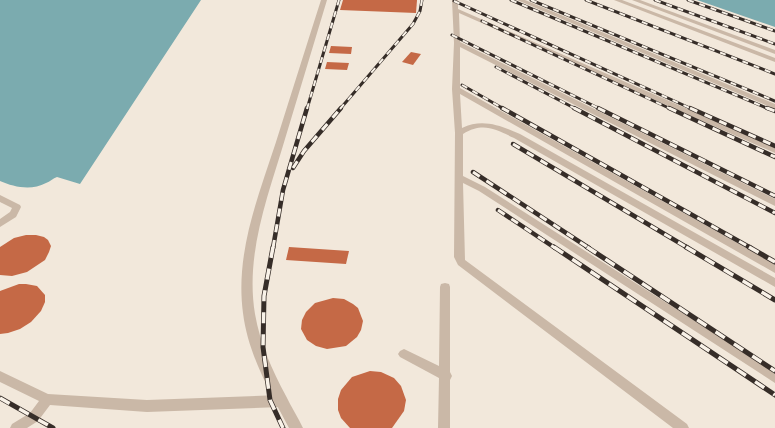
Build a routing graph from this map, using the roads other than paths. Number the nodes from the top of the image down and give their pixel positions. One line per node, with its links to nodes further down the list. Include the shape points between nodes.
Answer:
1 (324, 0): 26 (street, via 253,229 247,269 247,296 252,331 264,367)
2 (455, 0): 6 (lane)
3 (520, 0): 11 (lane)
4 (617, 0): 9 (lane)
5 (635, 0): 8 (lane)
6 (456, 10): 7 (lane); 13 (lane)
7 (457, 43): 10 (lane); 16 (lane)
8 (775, 52)
9 (775, 60)
10 (456, 89): 12 (lane); 18 (lane)
11 (775, 106)
12 (459, 133): 14 (lane); 19 (lane, via 469,126 480,125 494,126 517,136)
13 (775, 150)
14 (459, 177): 24 (lane, via 482,189); 30 (lane, via 458,252 461,262)
15 (0, 198): 17 (lane, via 17,207 16,213)
16 (775, 203)
17 (0, 224)
18 (775, 270)
19 (775, 283)
20 (445, 287): 23 (lane)
21 (404, 354): 23 (lane)
22 (0, 376): 25 (lane)
23 (446, 376): 29 (lane)
24 (775, 378)
25 (47, 399): 26 (lane, via 147,406); 27 (lane, via 34,417)
26 (281, 401): 28 (street)
27 (16, 428)
28 (296, 428)
29 (444, 428)
30 (683, 428)

